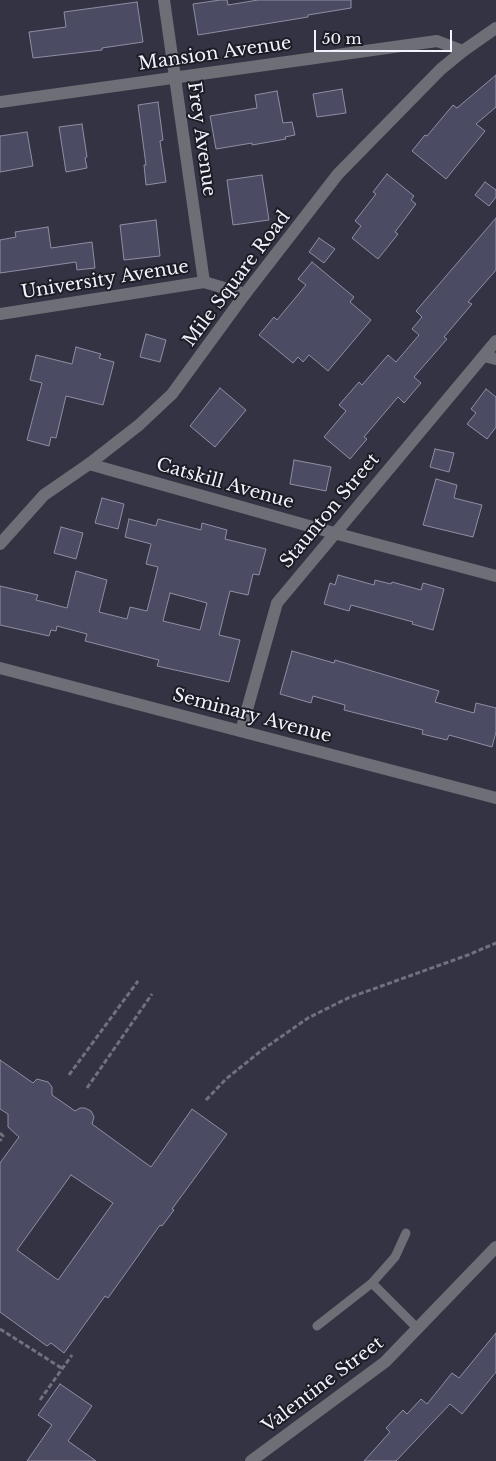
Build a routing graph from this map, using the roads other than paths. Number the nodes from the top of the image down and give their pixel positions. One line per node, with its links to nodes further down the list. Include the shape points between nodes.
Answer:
1 (164, 0): 4 (street, Frey Avenue)
2 (496, 28): 3 (street, Mile Square Road)
3 (463, 51): 4 (street, Mansion Avenue, via 437,40); 7 (street, Mile Square Road, via 441,69 338,174)
4 (174, 76): 5 (street, Mansion Avenue); 6 (street, Frey Avenue)
5 (0, 102)
6 (204, 282): 7 (street, University Avenue); 8 (street, University Avenue)
7 (245, 294): 11 (street, Mile Square Road, via 172,394)
8 (0, 314)
9 (496, 341): 10 (street, Staunton Street)
10 (490, 357): 12 (street, Staunton Street)
11 (89, 464): 12 (street, Catskill Avenue); 13 (street, Mile Square Road, via 44,495)
12 (334, 533): 14 (street, Catskill Avenue); 16 (street, Staunton Street, via 277,603)
13 (0, 544)
14 (496, 576)
15 (0, 668): 16 (street, Seminary Avenue)
16 (240, 731): 17 (street, Seminary Avenue)
17 (496, 798)
18 (406, 1233): 20 (lane, via 395,1257)
19 (496, 1248): 22 (street, Valentine Street)
20 (372, 1283): 21 (lane); 22 (lane)
21 (317, 1326)
22 (418, 1329): 23 (street, Valentine Street, via 386,1362)
23 (251, 1461)

